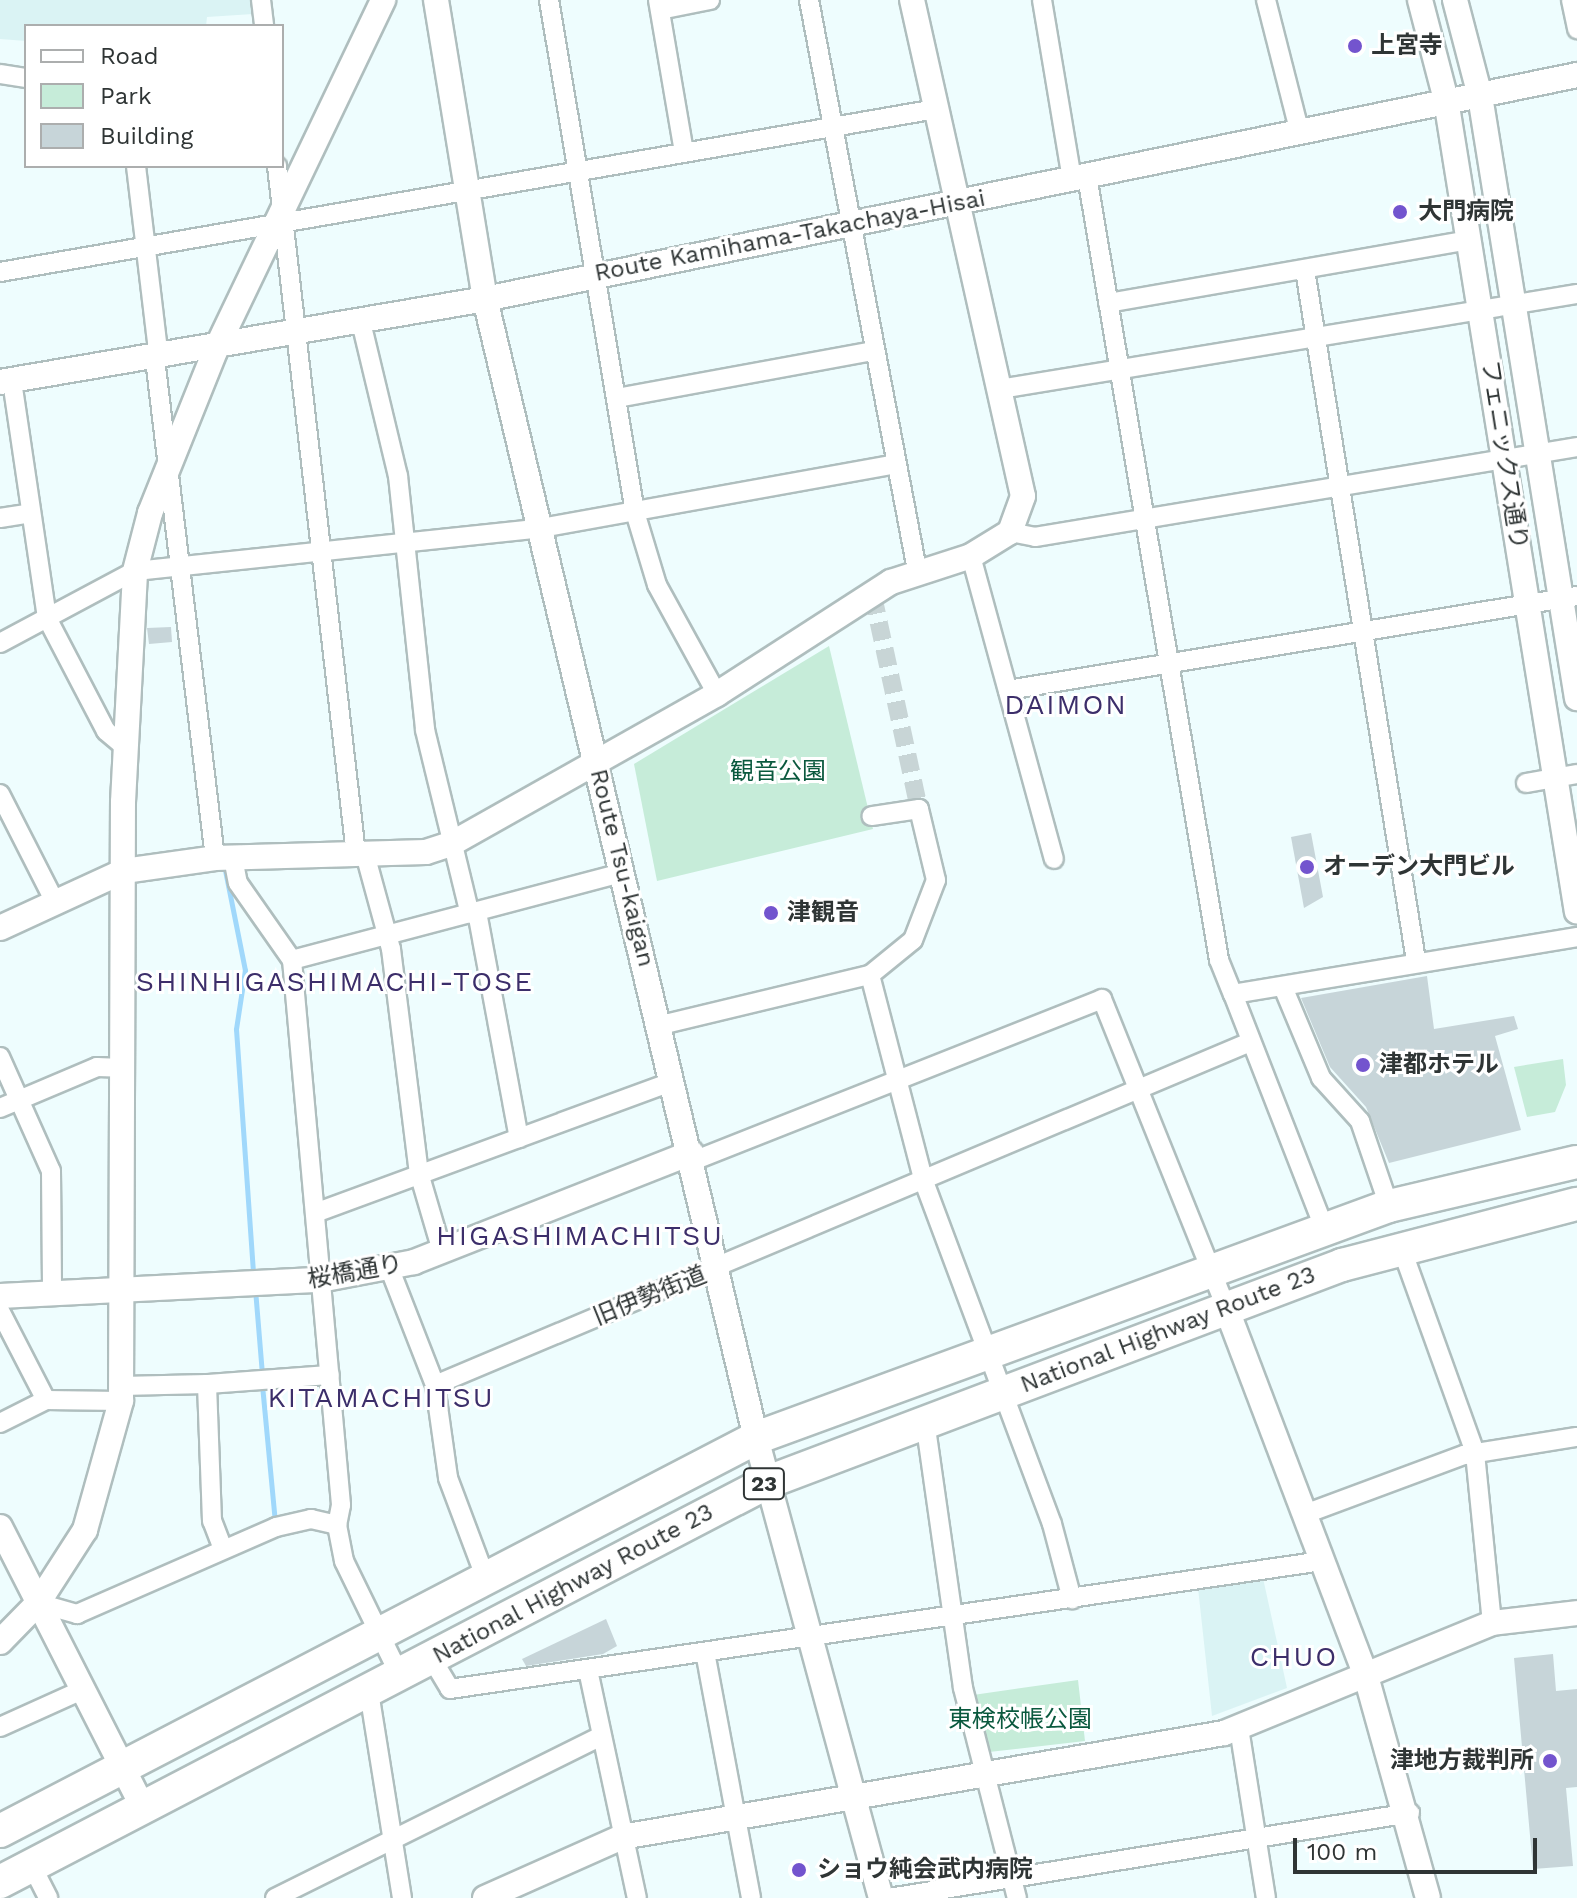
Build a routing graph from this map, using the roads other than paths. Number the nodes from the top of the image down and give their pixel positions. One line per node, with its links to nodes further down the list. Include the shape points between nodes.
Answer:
1 (261, 0): 14 (street)
2 (383, 0): 31 (street)
3 (436, 0): 29 (street, Route Tsu-kaigan)
4 (549, 0): 27 (street)
5 (710, 0): 13 (street)
6 (809, 0): 22 (street)
7 (912, 0): 21 (street)
8 (1042, 0): 28 (street)
9 (1266, 0): 23 (street)
10 (1420, 0): 20 (street, フェニックス通り)
11 (1455, 0): 19 (street, フェニックス通り)
12 (1571, 0): 15 (street)
13 (659, 5): 24 (street)
14 (264, 24)
15 (1577, 29)
16 (0, 74): 18 (street)
17 (1577, 75): 19 (street, Route Kamihama-Takachaya-Hisai)
18 (24, 78)
19 (1480, 96): 20 (street, Route Kamihama-Takachaya-Hisai); 41 (street, フェニックス通り)
20 (1446, 100): 23 (street, Route Kamihama-Takachaya-Hisai); 33 (street, フェニックス通り)
21 (936, 109): 22 (street); 30 (street)
22 (830, 127): 24 (street); 32 (street)
23 (1300, 133): 28 (street, Route Kamihama-Takachaya-Hisai)
24 (684, 152): 27 (street)
25 (136, 168): 34 (street)
26 (277, 168): 31 (street)
27 (577, 172): 29 (street); 37 (street)
28 (1080, 177): 30 (street, Route Kamihama-Takachaya-Hisai); 40 (street)
29 (464, 190): 31 (street); 39 (street, Route Tsu-kaigan)
30 (958, 204): 32 (street, Route Kamihama-Takachaya-Hisai); 51 (street)
31 (280, 222): 34 (street); 44 (street); 46 (street)
32 (849, 224): 37 (street, Route Kamihama-Takachaya-Hisai); 47 (street)
33 (1469, 240): 35 (street); 42 (street, フェニックス通り)
34 (145, 244): 36 (street); 48 (street)
35 (1305, 270): 40 (street); 45 (street)
36 (0, 272)
37 (596, 274): 39 (street, Route Kamihama-Takachaya-Hisai); 52 (street)
38 (1577, 294): 41 (street)
39 (485, 299): 43 (street, Route Kamihama-Takachaya-Hisai); 63 (street, Route Tsu-kaigan)
40 (1108, 303): 49 (street)
41 (1513, 304): 42 (street); 54 (street, フェニックス通り)
42 (1480, 309): 45 (street); 56 (street, フェニックス通り)
43 (361, 322): 44 (street, Route Kamihama-Takachaya-Hisai); 65 (street, via 398,476)
44 (299, 334): 46 (street, Route Kamihama-Takachaya-Hisai); 66 (street)
45 (1316, 337): 49 (street); 58 (street)
46 (216, 349): 48 (street, Route Kamihama-Takachaya-Hisai); 55 (street)
47 (874, 351): 52 (street); 57 (street)
48 (157, 359): 50 (street, Route Kamihama-Takachaya-Hisai); 55 (street)
49 (1119, 371): 51 (street); 62 (street)
50 (6, 381): 60 (street)
51 (1000, 389): 64 (street, via 1023,496)
52 (617, 398): 59 (street)
53 (1577, 447): 54 (street)
54 (1537, 454): 56 (street); 71 (street, フェニックス通り)
55 (172, 457): 68 (street); 70 (street)
56 (1504, 460): 58 (street); 72 (street, フェニックス通り)
57 (895, 464): 59 (street); 69 (street)
58 (1340, 487): 62 (street); 74 (street)
59 (635, 512): 63 (street); 78 (street, via 657,585)
60 (30, 513): 61 (street); 73 (street)
61 (0, 518)
62 (1142, 520): 64 (street, via 1035,537); 76 (street)
63 (541, 528): 65 (street); 81 (street, Route Tsu-kaigan)
64 (1010, 532): 67 (street)
65 (403, 544): 66 (street); 86 (street, via 425,730)
66 (321, 553): 68 (street); 87 (street)
67 (971, 556): 69 (street); 77 (street)
68 (188, 567): 70 (street); 88 (street)
69 (917, 570): 78 (street)
70 (135, 571): 73 (street); 80 (street)
71 (1569, 598): 72 (street); 79 (street, フェニックス通り)
72 (1527, 605): 74 (street); 82 (street, フェニックス通り)
73 (47, 618): 75 (street); 80 (street, via 106,731)
74 (1363, 632): 76 (street); 99 (street)
75 (0, 643)
76 (1167, 664): 77 (street); 102 (street, via 1219,960)
77 (1008, 690): 89 (street)
78 (717, 694): 81 (street)
79 (1577, 698)
80 (125, 747): 90 (street)
81 (596, 765): 86 (street); 91 (street, Route Tsu-kaigan)
82 (1566, 776): 83 (street); 93 (street, フェニックス通り)
83 (1526, 783)
84 (0, 794): 92 (street)
85 (872, 816): 100 (street, via 919,809 942,879 913,940)
86 (451, 844): 87 (street); 94 (street)
87 (361, 854): 88 (street); 96 (street)
88 (224, 858): 90 (street); 98 (street)
89 (1054, 859)
90 (124, 871): 92 (street); 106 (street)
91 (622, 873): 94 (street); 103 (street, Route Tsu-kaigan)
92 (55, 902): 95 (street)
93 (1577, 912)
94 (473, 913): 96 (street); 112 (street)
95 (0, 928)
96 (387, 935): 98 (street); 115 (street)
97 (1577, 937): 99 (street)
98 (292, 960): 119 (street)
99 (1416, 961): 101 (street)
100 (870, 975): 103 (street); 107 (street)
101 (1283, 987): 102 (street); 118 (street, via 1321,1078 1360,1121)
102 (1233, 994): 104 (street)
103 (661, 1025): 108 (street, Route Tsu-kaigan)
104 (1250, 1042): 109 (street, 旧伊勢街道); 120 (street)
105 (0, 1057): 110 (street)
106 (122, 1068): 110 (street, via 97,1067); 128 (street)
107 (898, 1080): 109 (street, via 1102,999); 113 (street); 116 (street)
108 (674, 1081): 112 (street); 113 (street, Route Tsu-kaigan)
109 (1138, 1089): 116 (street, 旧伊勢街道); 125 (street)
110 (21, 1099): 111 (street); 127 (street, via 51,1171)
111 (0, 1108)
112 (519, 1138): 115 (street)
113 (692, 1157): 122 (street, 桜橋通り); 124 (street, Route Tsu-kaigan)
114 (1577, 1162): 118 (highway, National Highway Route 23 / 23)
115 (419, 1173): 119 (street); 122 (street)
116 (923, 1179): 124 (street, 旧伊勢街道); 132 (street)
117 (1577, 1204): 121 (highway, National Highway Route 23 / 23)
118 (1389, 1206): 120 (highway, National Highway Route 23 / 23)
119 (315, 1213): 126 (street)
120 (1324, 1227): 125 (highway, National Highway Route 23 / 23)
121 (1401, 1247): 130 (highway, National Highway Route 23 / 23); 143 (street)
122 (442, 1251): 123 (street, 桜橋通り)
123 (389, 1267): 126 (street, 桜橋通り); 135 (street)
124 (717, 1269): 135 (street, 旧伊勢街道); 142 (street, Route Tsu-kaigan)
125 (1212, 1272): 130 (street); 132 (highway, National Highway Route 23 / 23)
126 (320, 1280): 128 (street, 桜橋通り); 133 (street)
127 (52, 1290): 128 (street, 桜橋通り); 129 (street, 桜橋通り)
128 (121, 1293): 137 (street)
129 (0, 1296)
130 (1227, 1310): 136 (highway, National Highway Route 23 / 23); 145 (street)
131 (0, 1311): 138 (street)
132 (988, 1351): 136 (street); 142 (highway, National Highway Route 23 / 23)
133 (330, 1375): 134 (street); 146 (street)
134 (207, 1384): 137 (street); 148 (street, via 212,1521)
135 (435, 1385): 150 (street, via 448,1478)
136 (1002, 1392): 139 (highway, National Highway Route 23 / 23); 151 (street)
137 (121, 1394): 138 (street); 152 (street, via 85,1530)
138 (46, 1400): 140 (street)
139 (925, 1421): 144 (highway, National Highway Route 23 / 23); 154 (street)
140 (0, 1423)
141 (1577, 1437): 143 (street)
142 (756, 1438): 144 (street, Route Tsu-kaigan); 150 (highway, National Highway Route 23 / 23)
143 (1475, 1453): 145 (street); 155 (street)
144 (768, 1482): 157 (street, Route Tsu-kaigan); 160 (highway, National Highway Route 23 / 23)
145 (1305, 1514): 149 (street)
146 (337, 1525): 148 (street, via 311,1519); 156 (street, via 344,1561)
147 (0, 1527): 152 (street)
148 (223, 1549): 152 (street, via 77,1614)
149 (1322, 1561): 151 (street); 163 (street)
150 (486, 1579): 156 (highway, National Highway Route 23 / 23)
151 (1072, 1599): 154 (street)
152 (38, 1603): 158 (street); 164 (street)
153 (1577, 1613): 155 (street)
154 (957, 1616): 157 (street); 170 (street, via 963,1688)
155 (1492, 1623): 163 (street)
156 (379, 1635): 162 (street); 169 (highway, National Highway Route 23 / 23)
157 (809, 1638): 159 (street); 171 (street, Route Tsu-kaigan)
158 (0, 1642)
159 (705, 1652): 161 (street); 174 (street)
160 (432, 1659): 161 (street, via 450,1689); 162 (highway, National Highway Route 23 / 23)
161 (588, 1670): 168 (street)
162 (400, 1676): 165 (highway, National Highway Route 23 / 23)
163 (1366, 1676): 167 (street); 173 (street)
164 (82, 1690): 166 (street); 169 (street)
165 (369, 1692): 172 (highway, National Highway Route 23 / 23); 178 (street)
166 (0, 1727)
167 (1239, 1728): 170 (street); 177 (street)
168 (601, 1736): 176 (street); 178 (street)
169 (122, 1769): 172 (street); 175 (highway, National Highway Route 23 / 23)
170 (987, 1775): 171 (street); 180 (street)
171 (853, 1798): 174 (street); 189 (street, Route Tsu-kaigan)
172 (143, 1808): 179 (highway, National Highway Route 23 / 23)
173 (1410, 1813): 177 (street); 193 (street)
174 (734, 1818): 176 (street); 188 (street)
175 (0, 1831)
176 (622, 1837): 182 (street); 187 (street)
177 (1256, 1838): 180 (street); 192 (street)
178 (396, 1839): 184 (street); 185 (street)
179 (32, 1866): 181 (highway, National Highway Route 23 / 23); 183 (street)
180 (1015, 1878): 190 (street); 191 (street)
181 (0, 1882)
182 (525, 1888): 186 (street)
183 (48, 1898)
184 (275, 1898)
185 (402, 1898)
186 (485, 1898)
187 (637, 1898)
188 (751, 1898)
189 (881, 1898)
190 (889, 1898)
191 (1017, 1898)
192 (1266, 1898)
193 (1428, 1898)

